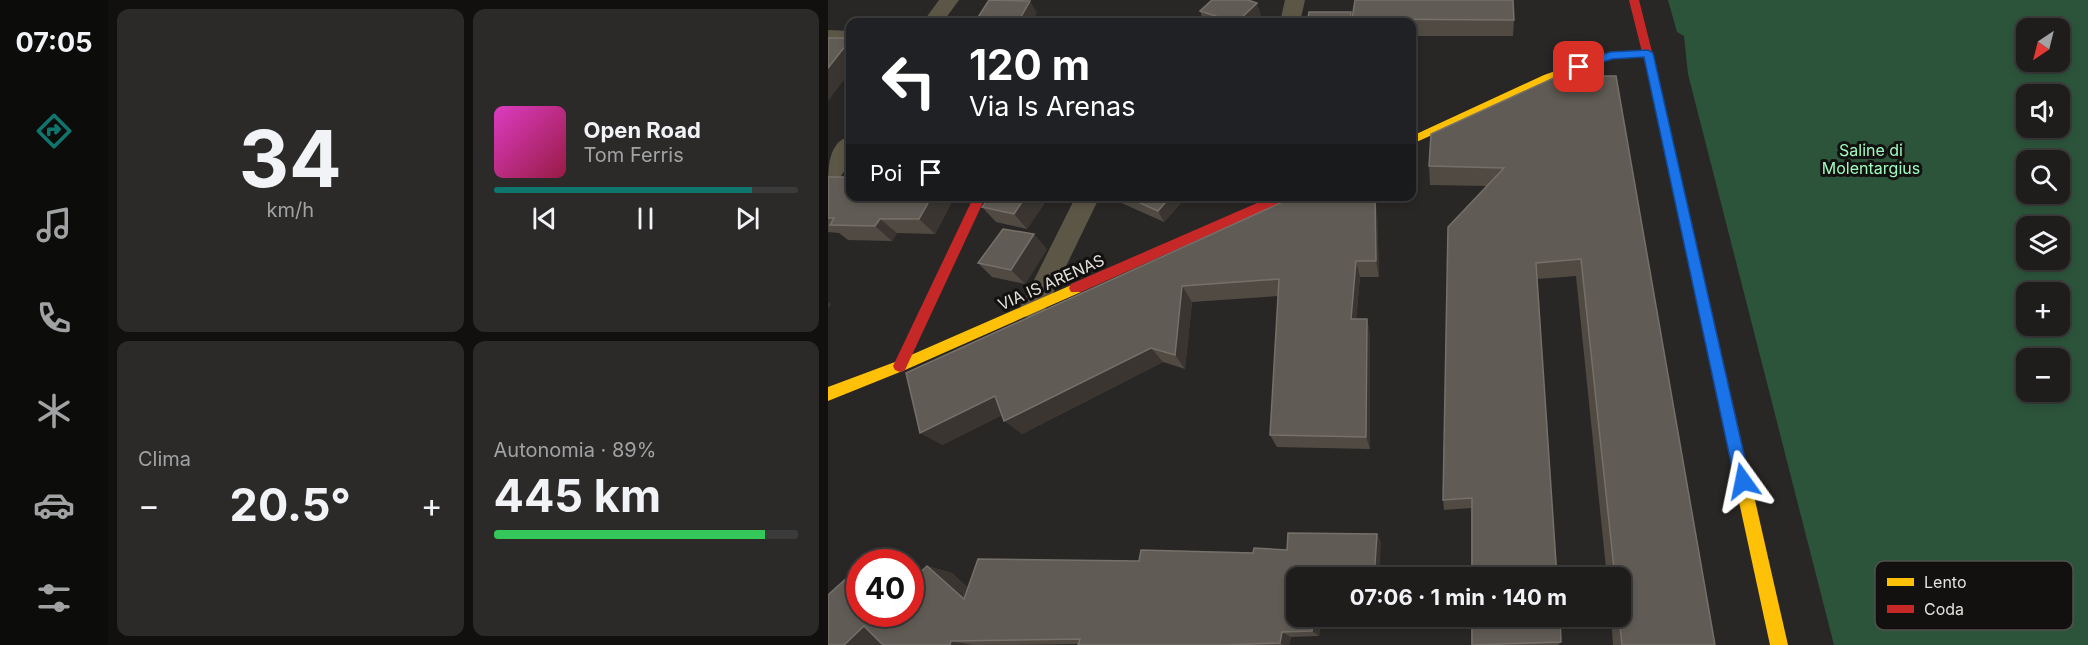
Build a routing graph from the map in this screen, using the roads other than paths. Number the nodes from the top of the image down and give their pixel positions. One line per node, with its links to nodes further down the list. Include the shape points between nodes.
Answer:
1 (949, 0): 4 (street)
2 (1295, 0): 5 (street)
3 (1634, 0): 8 (street)
4 (936, 18)
5 (1291, 18)
6 (828, 36): 7 (street)
7 (846, 37)
8 (1648, 53): 9 (street, via 1610,55); 19 (street)
9 (1416, 138)
10 (846, 150): 11 (street)
11 (828, 177)
12 (978, 201): 17 (street)
13 (1086, 201): 16 (street)
14 (1267, 201): 15 (street, VIA IS ARENAS)
15 (1248, 206): 16 (street, VIA IS ARENAS)
16 (1033, 308): 17 (street, VIA IS ARENAS)
17 (900, 366): 18 (street, VIA IS ARENAS)
18 (828, 394)
19 (1779, 645)

